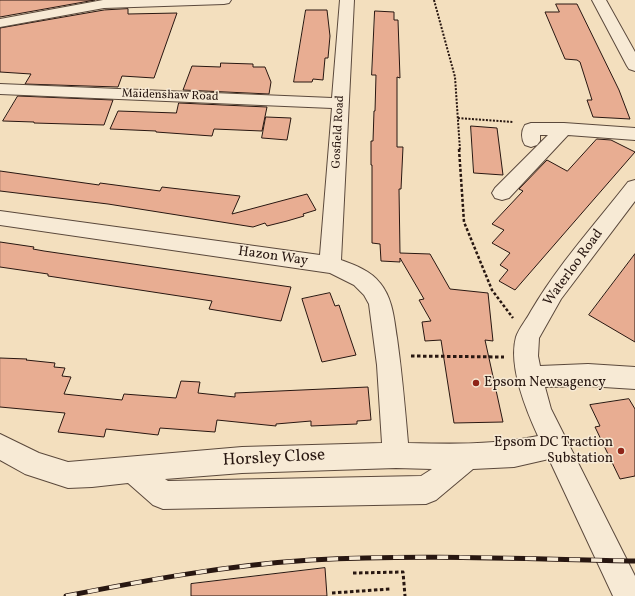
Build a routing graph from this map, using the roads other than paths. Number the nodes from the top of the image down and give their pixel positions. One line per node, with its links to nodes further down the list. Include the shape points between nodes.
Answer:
1 (224, 0): 4 (street, via 104,4)
2 (347, 0): 7 (street, Gosfield Road)
3 (599, 0): 5 (street)
4 (0, 23)
5 (635, 66)
6 (0, 89): 7 (street, Maidenshaw Road)
7 (340, 103): 14 (street, Gosfield Road)
8 (564, 130): 9 (street); 10 (street, via 531,129); 12 (street)
9 (635, 134)
10 (531, 141)
11 (635, 187): 15 (street, Waterloo Road, via 553,293 528,337 526,356)
12 (502, 193)
13 (0, 218): 14 (street, Hazon Way)
14 (330, 265): 19 (street, Hazon Way, via 349,270 363,280 375,293 381,306)
15 (530, 376): 16 (street, via 588,375); 17 (street, Waterloo Road, via 539,411)
16 (635, 378)
17 (555, 445): 20 (street, Horsley Close, via 514,454); 22 (street, Waterloo Road)
18 (0, 446): 21 (street, Horsley Close, via 34,465 68,475)
19 (396, 455): 20 (street, Horsley Close); 21 (street, Horsley Close, via 249,460)
20 (468, 457): 21 (street, via 426,490 163,495)
21 (132, 469)
22 (630, 596)

